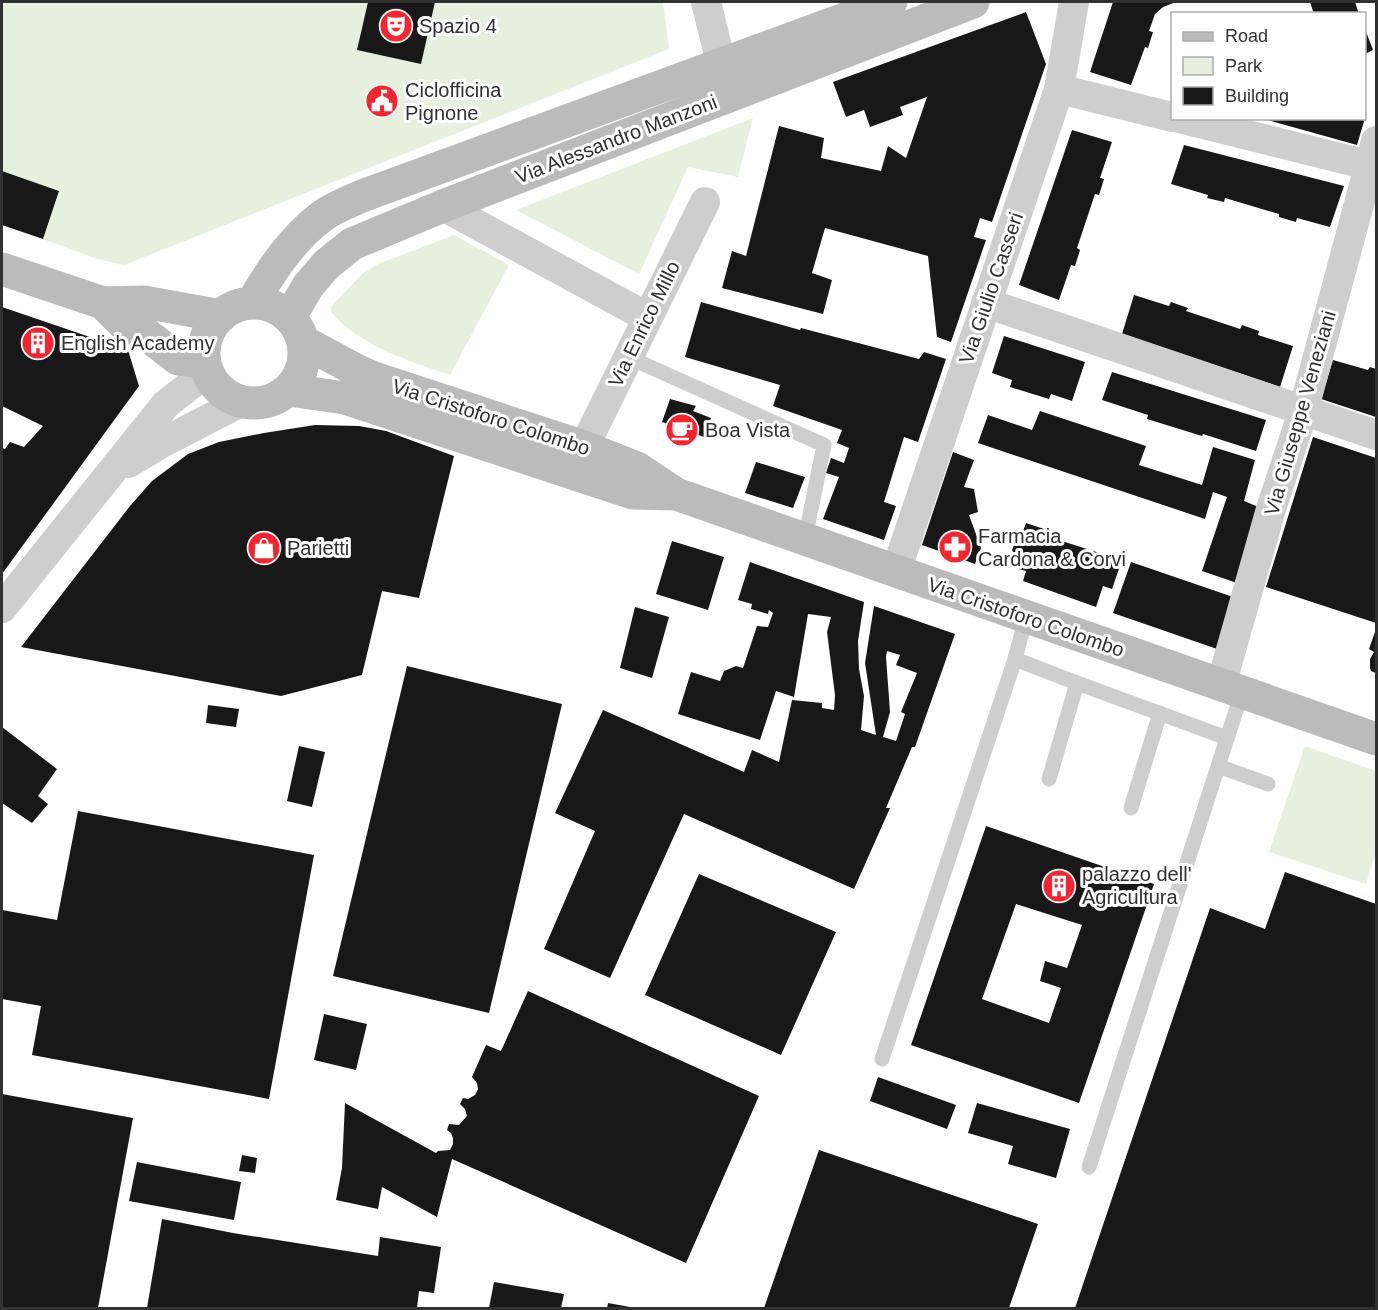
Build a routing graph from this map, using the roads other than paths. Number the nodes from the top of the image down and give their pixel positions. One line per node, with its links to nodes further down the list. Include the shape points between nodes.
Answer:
1 (706, 2): 5 (street)
2 (891, 2): 5 (main road, Via Alessandro Manzoni)
3 (972, 2): 11 (main road, Via Alessandro Manzoni)
4 (1074, 2): 6 (street, Via Giulio Casseri)
5 (721, 63): 14 (main road, Via Alessandro Manzoni, via 362,196 323,215 282,257)
6 (1059, 89): 7 (street); 15 (street, Via Giulio Casseri)
7 (1171, 117)
8 (1189, 120): 9 (street)
9 (1374, 158): 23 (street, Via Giuseppe Veneziani)
10 (705, 201): 17 (street, Via Enrico Millo)
11 (443, 206): 17 (street); 18 (main road, Via Alessandro Manzoni, via 352,244 338,254 308,286)
12 (2, 269): 13 (main road)
13 (103, 303): 16 (main road, via 144,302); 20 (main road, via 123,323 146,334 178,359)
14 (252, 303): 16 (main road); 18 (main road, Via Cristoforo Colombo, via 279,309)
15 (986, 303): 23 (street); 29 (street, Via Giulio Casseri)
16 (221, 316): 20 (main road, via 210,330)
17 (647, 317): 19 (street, Via Enrico Millo)
18 (297, 330): 21 (main road, via 304,359); 25 (main road, Via Cristoforo Colombo, via 356,370)
19 (628, 357): 25 (street, Via Enrico Millo); 28 (lane, via 824,445)
20 (205, 367): 22 (main road, via 218,388); 26 (street, via 166,404)
21 (289, 390): 22 (main road, via 258,404); 27 (main road, Via Cristoforo Colombo, via 345,398 633,493)
22 (241, 402): 26 (street)
23 (1303, 412): 24 (street); 34 (street, Via Giuseppe Veneziani, via 1272,509)
24 (1377, 435)
25 (584, 447): 27 (main road, Via Cristoforo Colombo, via 637,468)
26 (111, 474): 30 (street)
27 (676, 494): 28 (main road, Via Cristoforo Colombo)
28 (805, 540): 29 (main road, Via Cristoforo Colombo)
29 (896, 571): 31 (main road, Via Cristoforo Colombo)
30 (2, 608)
31 (1026, 617): 32 (lane); 34 (main road, Via Cristoforo Colombo)
32 (1015, 659): 33 (lane); 42 (lane)
33 (1077, 683): 35 (lane); 39 (lane)
34 (1231, 688): 36 (lane); 37 (main road, Via Cristoforo Colombo)
35 (1160, 713): 36 (lane); 41 (lane)
36 (1227, 738): 38 (lane)
37 (1377, 739)
38 (1218, 766): 40 (lane); 43 (lane)
39 (1049, 779)
40 (1268, 784)
41 (1131, 808)
42 (882, 1059)
43 (1089, 1167)

